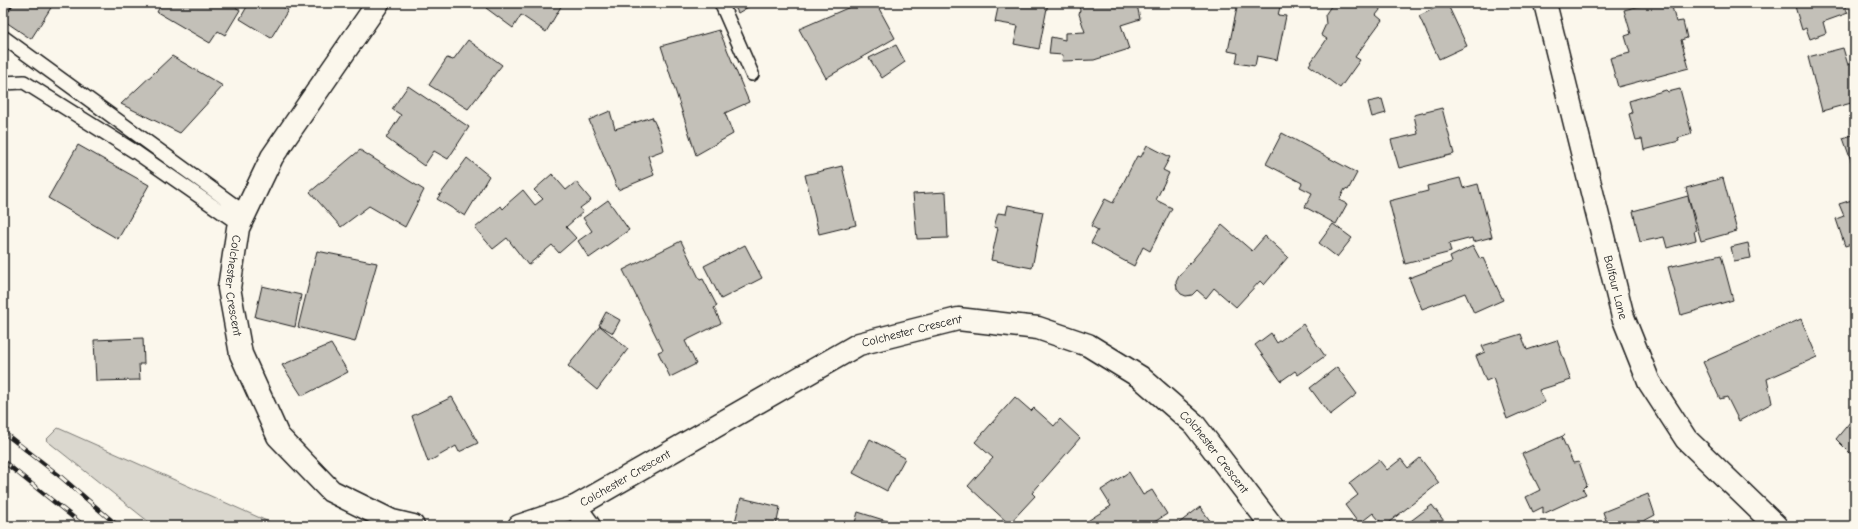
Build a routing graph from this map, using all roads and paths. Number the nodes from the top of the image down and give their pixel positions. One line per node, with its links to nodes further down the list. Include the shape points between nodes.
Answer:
1 (5, 3): 5 (lane)
2 (378, 3): 9 (street, Colchester Crescent, via 272,157)
3 (721, 3): 7 (lane)
4 (1545, 3): 11 (street, Balfour Lane, via 1623,317 1649,382 1686,439)
5 (3, 6)
6 (3, 37): 9 (lane)
7 (752, 74)
8 (3, 83): 9 (lane, via 24,82)
9 (242, 219): 12 (street, Colchester Crescent, via 229,288 241,354 278,436 331,491 392,521)
10 (575, 508): 13 (street, Colchester Crescent); 14 (street); 15 (street, Colchester Crescent, via 859,344 958,319 1038,328 1088,345 1140,376 1194,424)
11 (1772, 524)
12 (413, 526)
13 (519, 526)
14 (589, 526)
15 (1272, 526)

